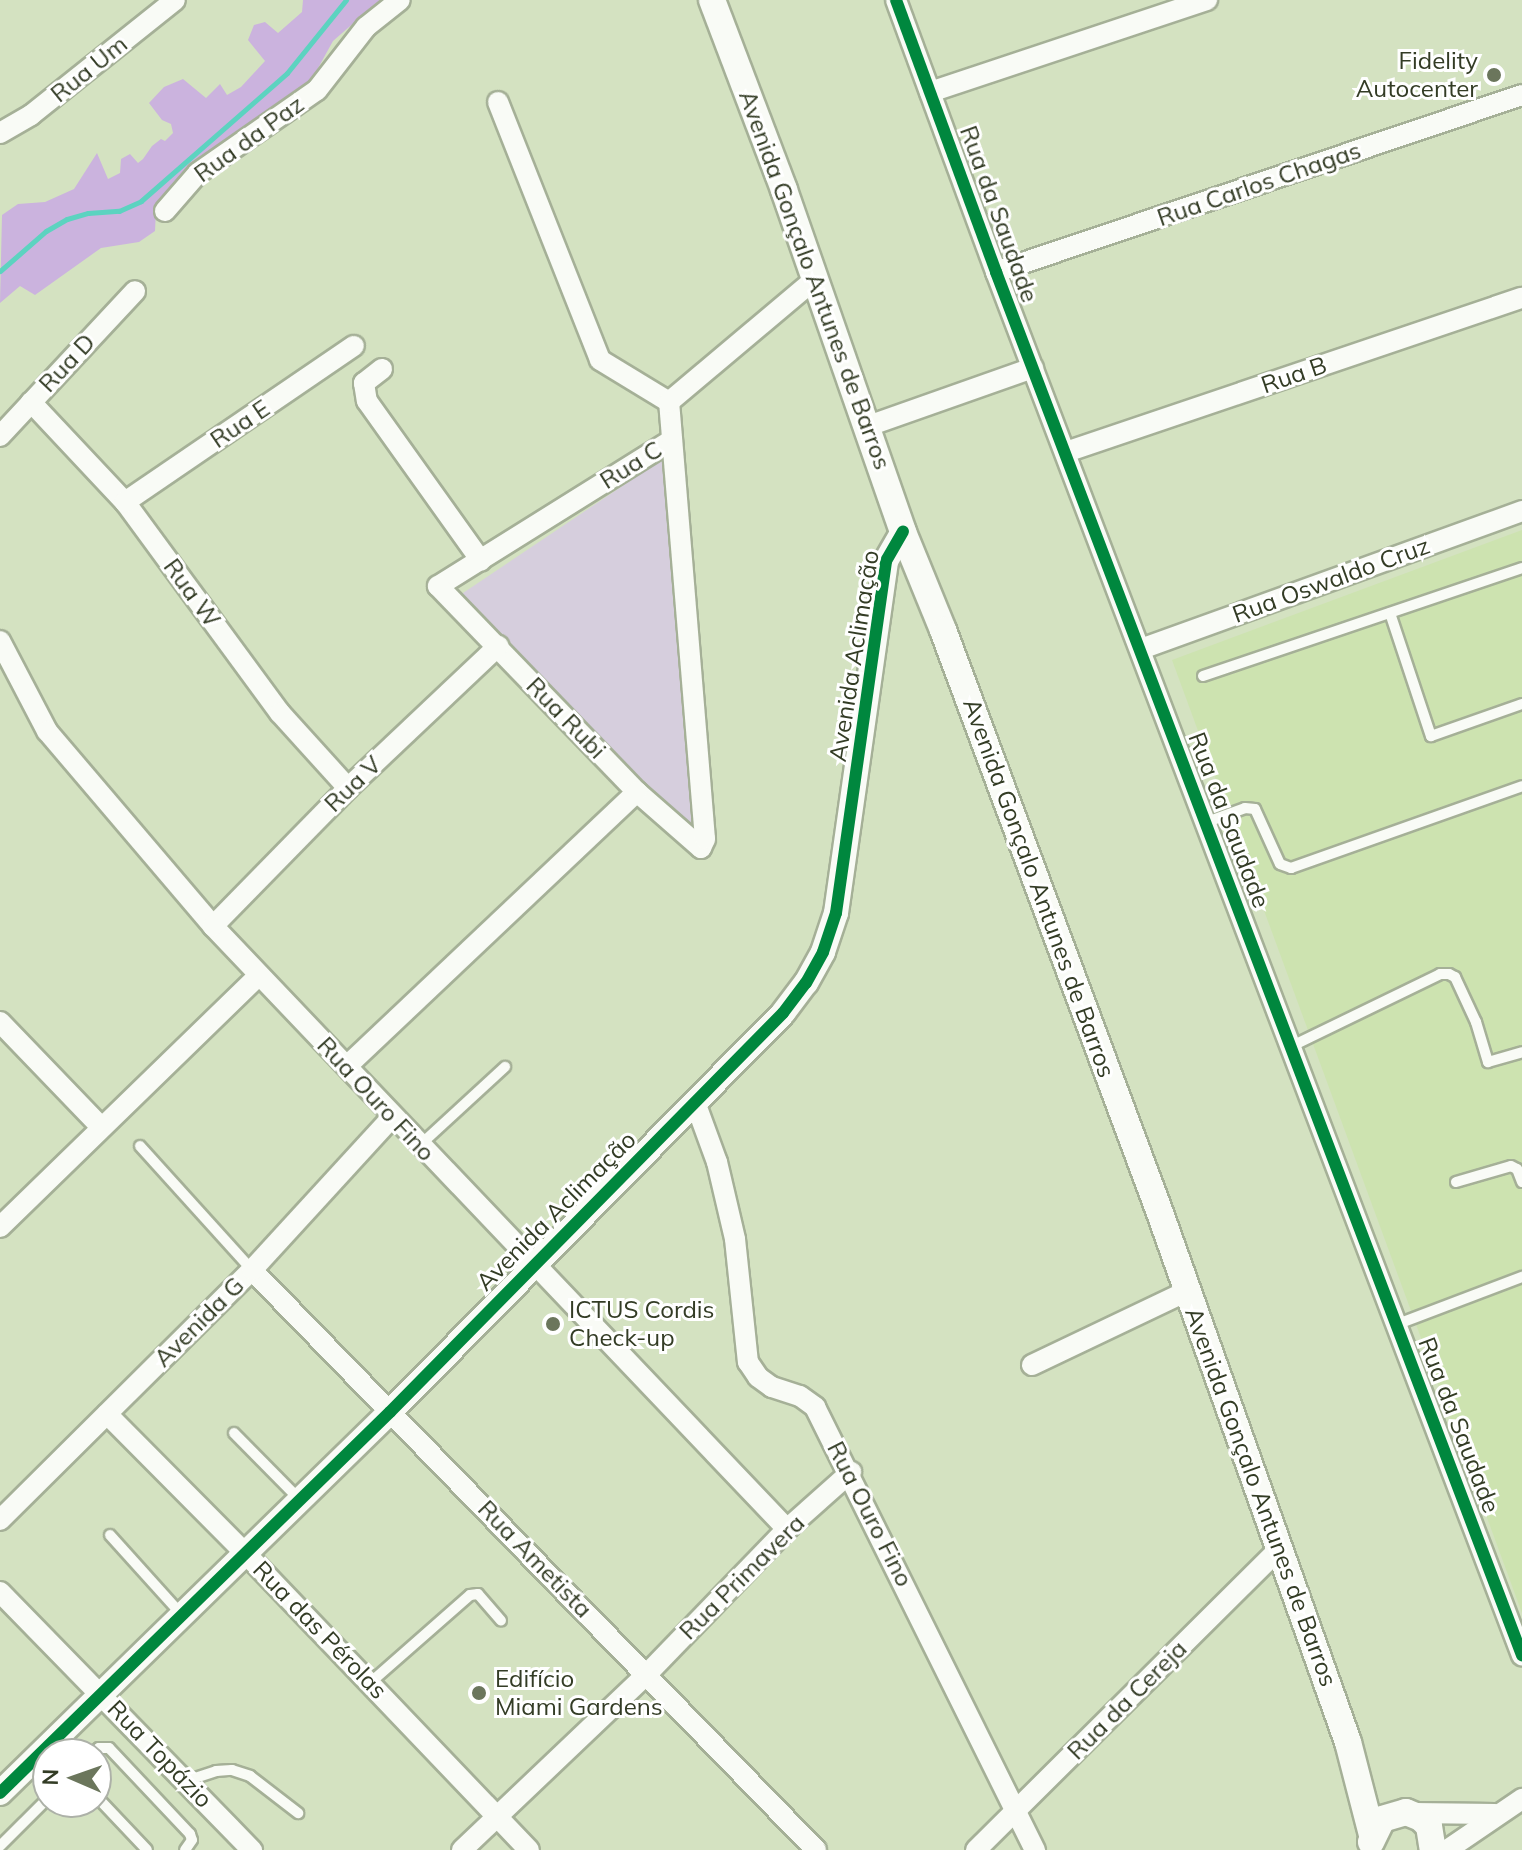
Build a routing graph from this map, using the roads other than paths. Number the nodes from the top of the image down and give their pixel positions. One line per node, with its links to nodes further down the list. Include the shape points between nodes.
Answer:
1 (175, 0): 9 (street, Rua Um, via 31,115)
2 (400, 0): 10 (street, Rua da Paz, via 366,27 317,90 198,173)
3 (712, 0): 12 (main road, Avenida Gonçalo Antunes de Barros)
4 (896, 0): 6 (street, Rua da Saudade)
5 (1207, 0): 6 (street)
6 (930, 92): 11 (street, Rua da Saudade)
7 (1522, 95): 11 (street, Rua Carlos Chagas)
8 (498, 102): 19 (street, via 600,360)
9 (0, 133)
10 (165, 211)
11 (996, 272): 16 (street, Rua da Saudade)
12 (815, 279): 19 (street); 20 (main road, Avenida Gonçalo Antunes de Barros)
13 (135, 291): 18 (street, Rua D)
14 (1522, 298): 23 (street, Rua B)
15 (354, 346): 24 (street, Rua E)
16 (1033, 368): 20 (street); 23 (street, Rua da Saudade)
17 (382, 369): 27 (street, via 364,383 367,401)
18 (31, 402): 21 (street, Rua D); 24 (street, Rua W)
19 (669, 402): 22 (street, Rua C)
20 (868, 426): 26 (main road, Avenida Gonçalo Antunes de Barros)
21 (0, 436)
22 (672, 440): 27 (street, Rua C); 38 (street, Rua Rubi, via 704,846 697,847)
23 (1066, 452): 33 (street, Rua da Saudade)
24 (125, 502): 37 (street, Rua W, via 280,713)
25 (1522, 511): 33 (street, Rua Oswaldo Cruz)
26 (903, 532): 47 (street, Avenida Aclimação, via 886,561 836,913 823,952 783,1013); 58 (main road, Avenida Gonçalo Antunes de Barros)
27 (481, 561): 29 (street, Rua C)
28 (1522, 568): 30 (lane)
29 (438, 586): 32 (street, Rua Rubi)
30 (1390, 613): 34 (lane); 35 (lane, via 1431,736)
31 (0, 641): 40 (street, Rua Ouro Fino, via 47,731)
32 (498, 646): 37 (street, Rua V); 38 (street, Rua Rubi)
33 (1141, 649): 39 (street, Rua da Saudade)
34 (1203, 676)
35 (1522, 704)
36 (1522, 786): 39 (lane, via 1291,868 1280,864 1255,809)
37 (348, 788): 40 (street, Rua V)
38 (637, 792): 45 (street)
39 (1207, 822): 43 (street, Rua da Saudade)
40 (213, 926): 41 (street, Rua Ouro Fino)
41 (259, 975): 45 (street, Rua Ouro Fino); 49 (street)
42 (0, 1022): 49 (street)
43 (1292, 1046): 44 (lane, via 1449,974 1476,1022 1488,1062); 59 (street, Rua da Saudade)
44 (1522, 1052)
45 (347, 1066): 48 (street, Rua Ouro Fino)
46 (505, 1067): 51 (lane)
47 (695, 1102): 55 (street, Avenida Aclimação); 64 (street, Rua Ouro Fino, via 717,1162 735,1239 748,1362 772,1387 815,1407)
48 (392, 1117): 51 (street, Rua Ouro Fino); 56 (street, Avenida G)
49 (100, 1126): 54 (street)
50 (140, 1146): 56 (lane)
51 (419, 1146): 55 (street, Rua Ouro Fino)
52 (1456, 1182): 53 (lane, via 1511,1166)
53 (1522, 1182)
54 (0, 1227)
55 (533, 1265): 61 (street, Avenida Aclimação); 67 (street, Rua Ouro Fino)
56 (252, 1270): 61 (street, Rua Ametista); 62 (street, Avenida G)
57 (1522, 1277): 59 (lane)
58 (1187, 1291): 60 (street); 69 (main road, Avenida Gonçalo Antunes de Barros)
59 (1398, 1324): 74 (street, Rua da Saudade)
60 (1032, 1365)
61 (390, 1412): 65 (street, Avenida Aclimação); 75 (street, Rua Ametista)
62 (107, 1414): 66 (street, Avenida G); 70 (street, Rua das Pérolas)
63 (234, 1433): 65 (lane)
64 (851, 1472): 67 (street, Rua Primavera); 83 (street, Rua Ouro Fino)
65 (301, 1501): 70 (street, Avenida Aclimação)
66 (0, 1520)
67 (787, 1529): 75 (street, Rua Primavera)
68 (110, 1535): 72 (lane)
69 (1279, 1549): 79 (main road, Avenida Gonçalo Antunes de Barros); 83 (street, Rua da Cereja)
70 (247, 1555): 72 (street, Avenida Aclimação); 76 (street, Rua das Pérolas)
71 (0, 1592): 77 (street, Rua Topázio)
72 (183, 1616): 77 (street, Avenida Aclimação)
73 (501, 1620): 76 (lane, via 478,1594 470,1595)
74 (1522, 1655)
75 (647, 1674): 89 (street, Rua Primavera); 97 (street, Rua Ametista)
76 (371, 1682): 89 (street, Rua das Pérolas)
77 (103, 1694): 80 (street, Rua Topázio); 81 (street, Avenida Aclimação)
78 (112, 1751): 93 (lane, via 190,1834)
79 (1360, 1778): 86 (main road); 90 (main road, Avenida Gonçalo Antunes de Barros)
80 (186, 1781): 85 (lane, via 232,1770 250,1776); 94 (street, Rua Topázio)
81 (0, 1793)
82 (1522, 1799): 88 (street)
83 (1016, 1811): 98 (street, Rua da Cereja); 99 (street, Rua Ouro Fino)
84 (112, 1813): 92 (lane)
85 (298, 1813)
86 (1406, 1813): 88 (street); 90 (main road, Avenida Gonçalo Antunes de Barros, via 1382,1819); 100 (main road, via 1429,1826)
87 (32, 1814): 91 (lane)
88 (1495, 1814): 101 (street)
89 (497, 1817): 95 (street, Rua Primavera); 96 (street, Rua das Pérolas)
90 (1371, 1842)
91 (0, 1846)
92 (147, 1850)
93 (185, 1850)
94 (252, 1850)
95 (462, 1850)
96 (529, 1850)
97 (816, 1850)
98 (976, 1850)
99 (1035, 1850)
100 (1433, 1850)
101 (1447, 1850)

